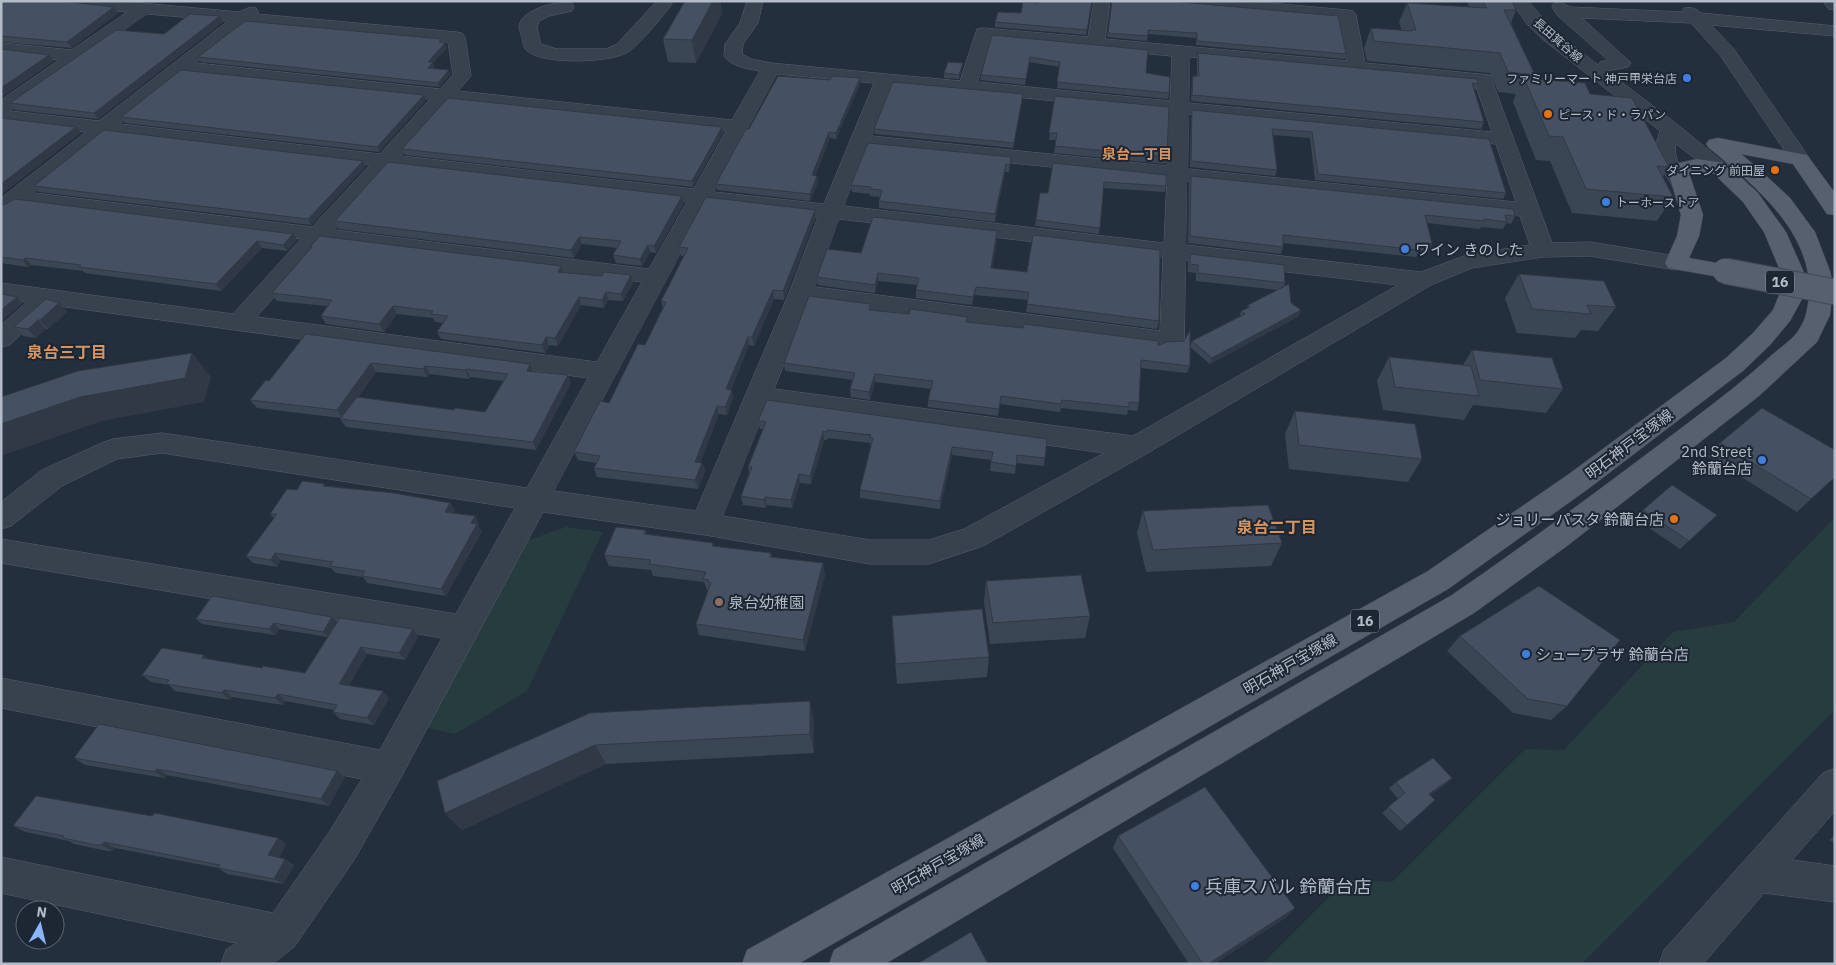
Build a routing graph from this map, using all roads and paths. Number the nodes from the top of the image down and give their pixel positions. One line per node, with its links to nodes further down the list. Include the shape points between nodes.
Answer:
1 (62, 1): 15 (street)
2 (263, 1): 16 (street)
3 (663, 1): 14 (street, via 664,4 623,48 608,54 556,54 542,52 533,46 528,27 530,20)
4 (755, 1): 26 (street, via 749,22 734,44 733,56 746,63)
5 (1102, 1): 19 (street)
6 (1186, 1): 11 (street)
7 (1519, 1): 35 (street, 長田箕谷線, via 1547,34)
8 (1534, 1): 23 (street, 長田箕谷線, via 1550,21)
9 (1680, 1): 17 (street)
10 (1831, 1): 12 (street)
11 (1277, 5): 25 (street, via 1347,15)
12 (1835, 5)
13 (1560, 6): 17 (street); 23 (street, via 1622,63)
14 (566, 7)
15 (144, 8): 16 (street); 22 (street)
16 (244, 17): 24 (street); 29 (street, via 456,36 462,76)
17 (1696, 18): 18 (street); 39 (street, via 1728,52)
18 (1835, 31)
19 (1096, 44): 21 (street); 28 (street, via 983,33)
20 (1, 48): 22 (street)
21 (1181, 51): 25 (street); 31 (street)
22 (74, 56): 30 (street)
23 (1606, 66): 38 (street, 長田箕谷線)
24 (181, 67): 29 (street); 33 (street)
25 (1357, 67): 36 (street, via 1483,79)
26 (771, 68): 27 (street); 34 (street)
27 (885, 79): 28 (street); 37 (street)
28 (967, 87): 31 (street)
29 (445, 96): 34 (street); 40 (street)
30 (1, 108)
31 (1179, 108): 36 (street); 41 (street)
32 (1, 116): 33 (street)
33 (105, 127): 40 (street); 44 (street)
34 (739, 127): 43 (street)
35 (1671, 130): 38 (street, 長田箕谷線); 42 (street, via 1664,151)
36 (1504, 139): 46 (street)
37 (860, 141): 41 (street); 47 (street)
38 (1718, 156): 39 (main road); 42 (main road, via 1681,168 1678,171); 76 (main road, 明石神戸宝塚線 / 16, via 1767,217 1784,248 1794,280 1787,305 1757,344 1531,517 1438,580); 77 (main road, 明石神戸宝塚線 / 16, via 1752,173 1782,203 1807,237 1819,271 1818,315 1808,336 1786,358 1750,390 1557,538 1463,604)
39 (1800, 159): 45 (main road)
40 (387, 160): 43 (street); 48 (street)
41 (1177, 174): 46 (street); 50 (street)
42 (1682, 186): 51 (main road, via 1692,215 1688,236)
43 (701, 197): 47 (street); 52 (street)
44 (8, 203): 48 (street)
45 (1835, 209)
46 (1529, 210): 49 (street)
47 (831, 212): 50 (street); 56 (street)
48 (317, 235): 52 (street); 58 (street)
49 (1543, 250): 51 (street, via 1590,249); 53 (street, via 1467,262)
50 (1175, 252): 53 (street); 56 (street, via 1172,341)
51 (1676, 262): 55 (main road, 16, bridge)
52 (657, 277): 60 (street)
53 (1422, 280): 62 (street)
54 (1, 291): 57 (street)
55 (1835, 292)
56 (802, 293): 61 (street)
57 (47, 298): 58 (street); 59 (street)
58 (238, 324): 60 (street)
59 (1, 339)
60 (606, 372): 63 (street)
61 (758, 396): 62 (street); 65 (street)
62 (1137, 447): 65 (street, via 973,538 929,552 870,552)
63 (536, 500): 64 (street, via 162,443 113,449 52,478); 65 (street); 67 (street)
64 (1, 518)
65 (705, 524)
66 (1, 551): 67 (street)
67 (464, 629): 69 (street)
68 (1, 693): 69 (street)
69 (388, 768): 74 (street, via 341,847)
70 (1835, 785): 71 (street)
71 (1756, 874): 73 (street); 78 (street)
72 (1, 875): 74 (street)
73 (1835, 884)
74 (280, 934): 75 (street)
75 (240, 964)
76 (761, 964)
77 (848, 964)
78 (1678, 964)

